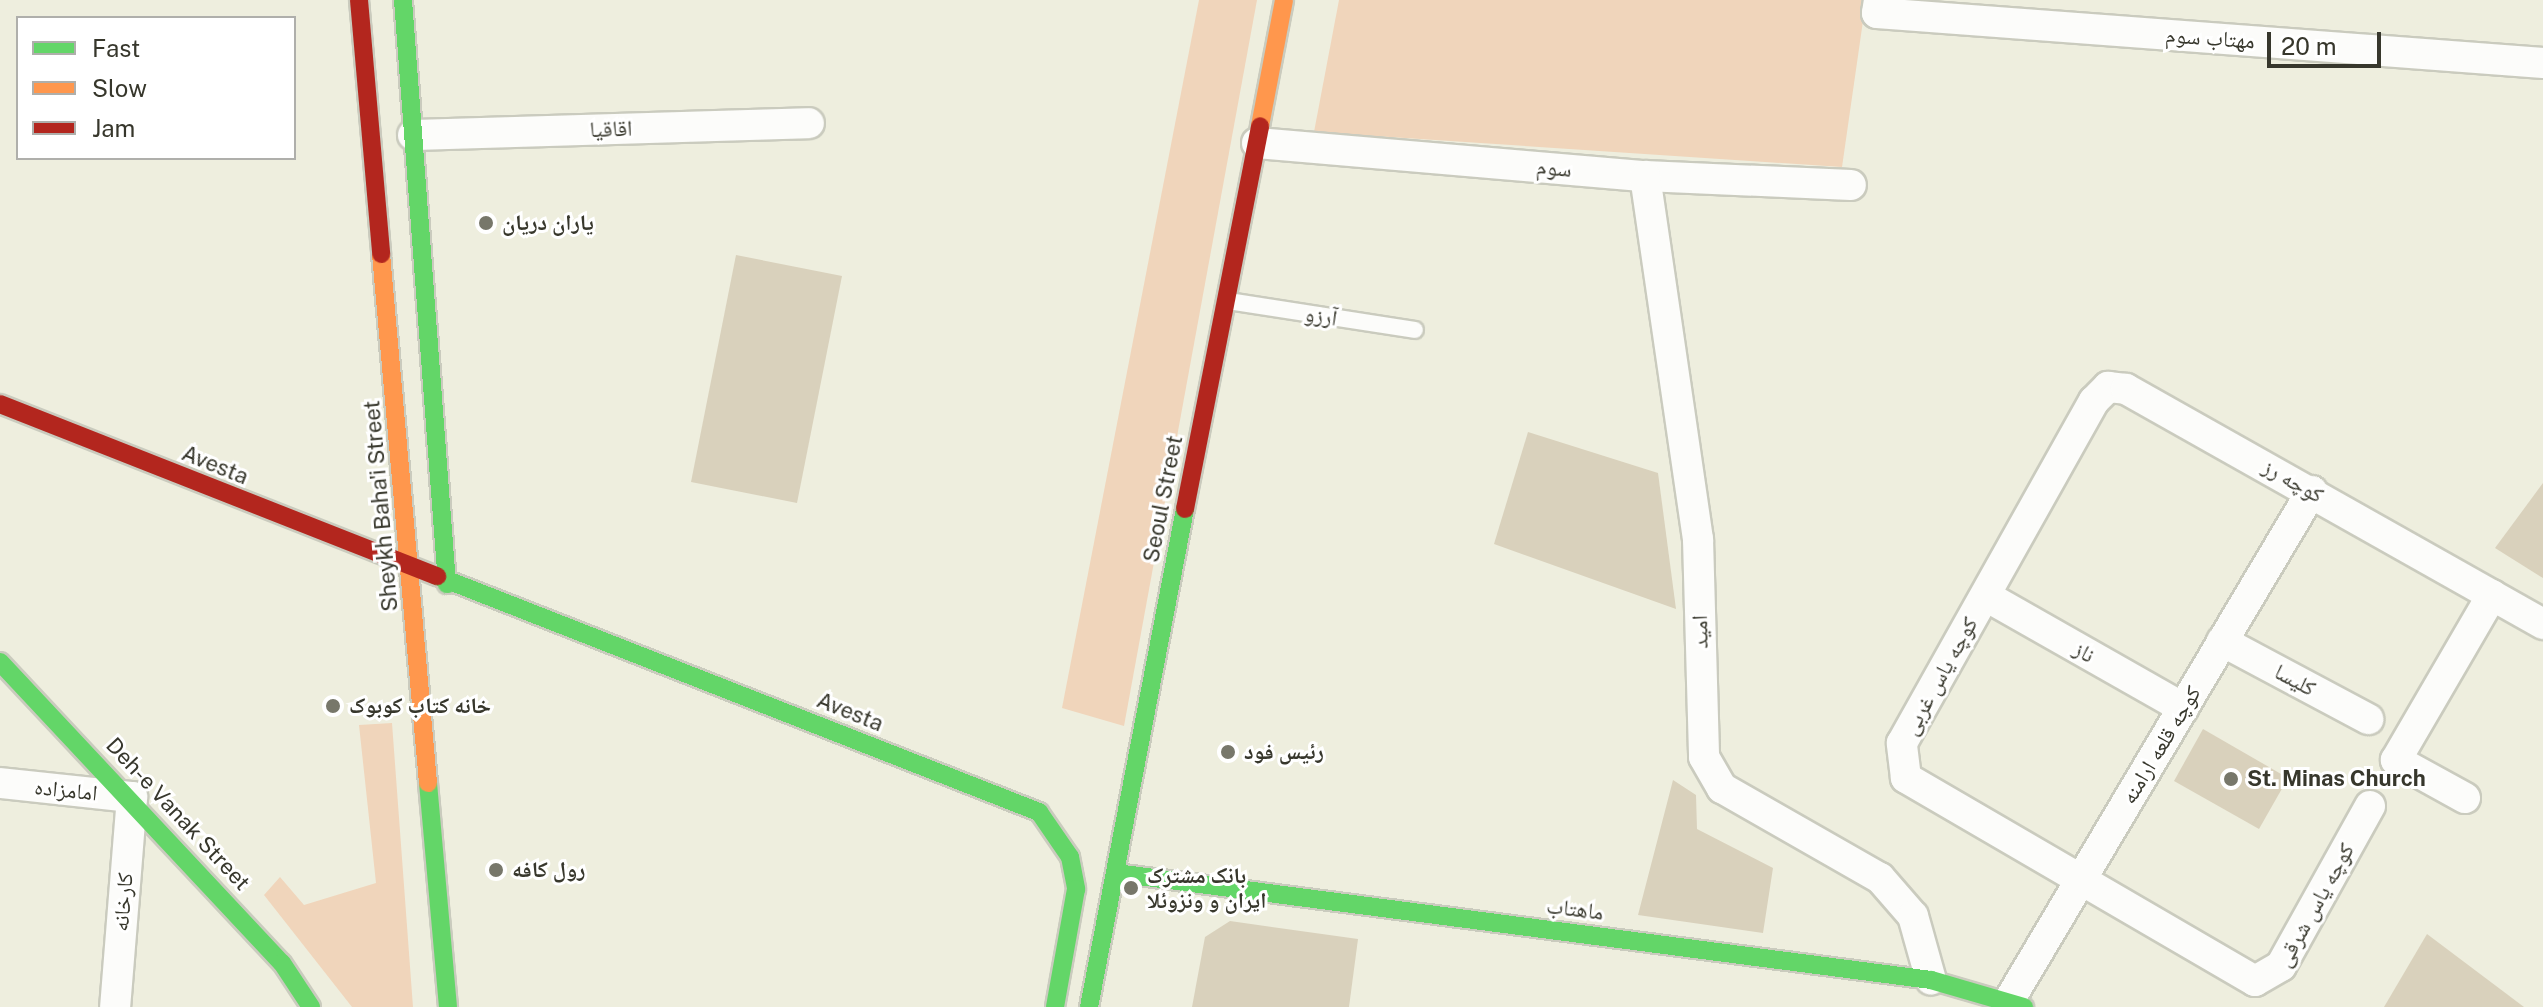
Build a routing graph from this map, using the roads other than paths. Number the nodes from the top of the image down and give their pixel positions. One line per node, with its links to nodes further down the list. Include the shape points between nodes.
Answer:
1 (359, 0): 8 (main road, Sheykh Baha'i Street)
2 (403, 0): 7 (main road)
3 (1284, 0): 9 (main road, Seoul Street)
4 (1878, 6): 5 (street, مهتاب سوم)
5 (2543, 63)
6 (809, 123): 7 (street, اقاقیا)
7 (413, 135): 8 (main road); 18 (main road)
8 (370, 137): 17 (main road, Sheykh Baha'i Street)
9 (1257, 143): 10 (street, سوم); 12 (main road, Seoul Street)
10 (1645, 176): 11 (street, سوم); 32 (street, امید, via 1698,539 1704,757 1722,788 1880,878 1913,916)
11 (1851, 185)
12 (1226, 301): 13 (lane, آرزو); 30 (main road, Seoul Street)
13 (1415, 330)
14 (2094, 401): 16 (street, کوچه رز, via 2108,387 2126,389); 20 (street, کوچه یاس غربی)
15 (0, 404): 17 (main road, Avesta)
16 (2312, 491): 19 (street, کوچه رز); 22 (street, کوچه قلعه ارامنه)
17 (411, 571): 18 (main road, Avesta); 36 (main road, Sheykh Baha'i Street)
18 (447, 584): 37 (main road, Avesta, via 1039,812 1070,857 1076,889)
19 (2492, 595): 21 (street, کوچه رز); 28 (street, via 2396,760)
20 (1986, 596): 24 (street, ناز); 31 (street, کوچه یاس غربی, via 1902,743 1901,766 1906,778)
21 (2543, 624)
22 (2222, 641): 24 (street, کوچه قلعه ارامنه); 25 (street, کلیسا)
23 (0, 662): 27 (main road, Deh-e Vanak Street)
24 (2183, 708): 31 (street, کوچه قلعه ارامنه)
25 (2368, 719)
26 (0, 783): 27 (street, امامزاده)
27 (132, 797): 34 (street, کارخانه); 35 (main road, Deh-e Vanak Street, via 282,963)
28 (2465, 798)
29 (2370, 806): 31 (street, کوچه یاس شرقی, via 2281,966 2264,981)
30 (1116, 873): 32 (main road, ماهتاب); 38 (main road, Seoul Street)
31 (2081, 879): 33 (street, کوچه قلعه ارامنه)
32 (1931, 980): 33 (main road, ماهتاب)
33 (2017, 1003)
34 (115, 1007)
35 (311, 1007)
36 (448, 1007)
37 (1055, 1007)
38 (1089, 1007)

